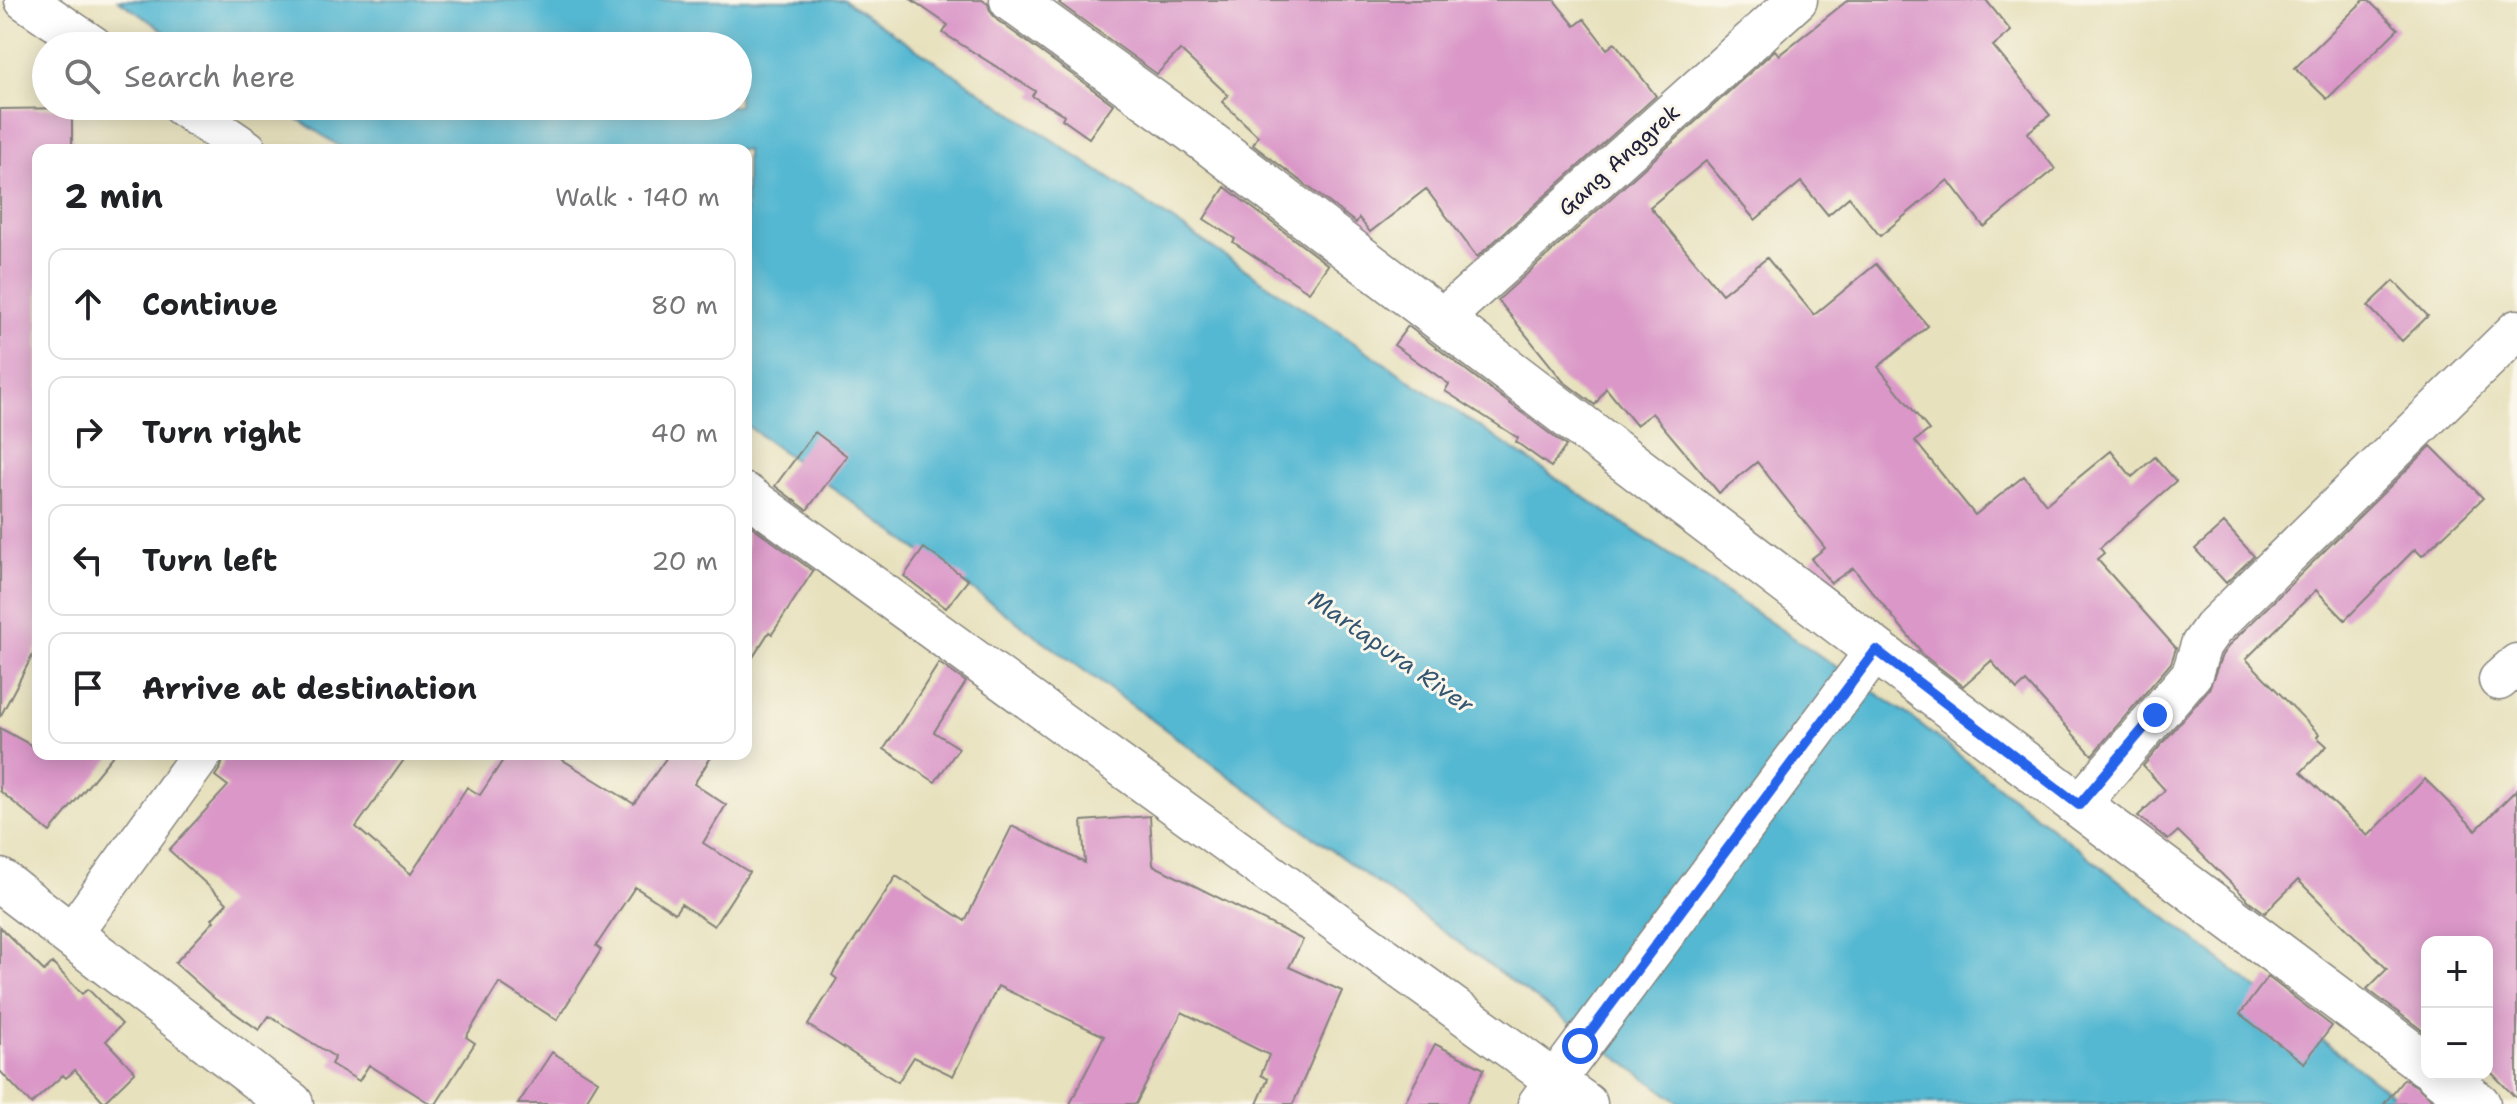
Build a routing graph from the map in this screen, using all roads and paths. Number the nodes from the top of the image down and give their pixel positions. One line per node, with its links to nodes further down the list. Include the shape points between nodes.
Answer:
1 (25, 0): 4 (street)
2 (1012, 0): 7 (street)
3 (1797, 0): 7 (street, Gang Anggrek)
4 (72, 32)
5 (203, 120): 6 (street)
6 (238, 144)
7 (1441, 320): 10 (street)
8 (2517, 330): 12 (street, via 2213,628 2192,674)
9 (752, 498): 17 (street)
10 (1867, 662): 12 (street); 17 (street)
11 (198, 760): 14 (street)
12 (2079, 805): 15 (street)
13 (0, 881): 14 (street)
14 (71, 935): 18 (street)
15 (2421, 1061)
16 (2446, 1080): 20 (street)
17 (1546, 1092): 19 (street)
18 (291, 1104)
19 (1587, 1104)
20 (2478, 1104)

